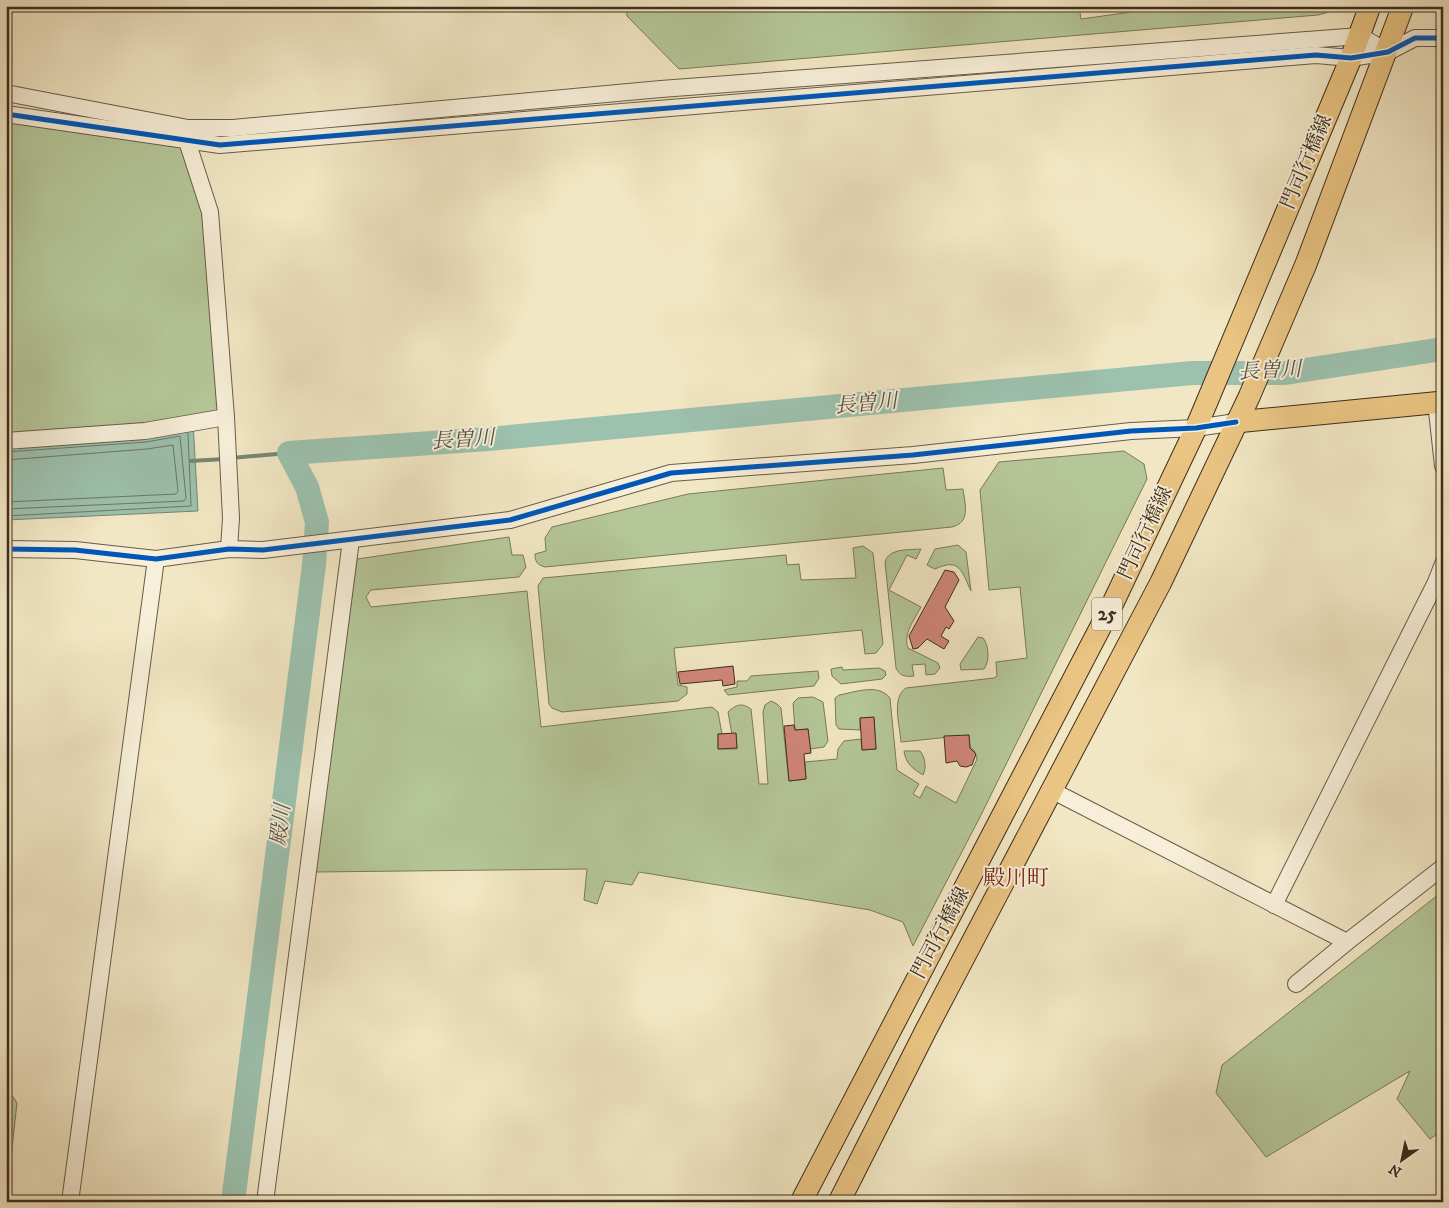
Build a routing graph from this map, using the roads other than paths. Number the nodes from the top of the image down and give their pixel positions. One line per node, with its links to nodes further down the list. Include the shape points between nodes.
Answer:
1 (1370, 6): 3 (main road, 門司行橋線 / 25)
2 (1403, 6): 5 (main road, 門司行橋線 / 25)
3 (1360, 36): 5 (street); 6 (main road, 門司行橋線 / 25); 9 (street, via 661,89)
4 (1443, 38): 5 (street, via 1415,38)
5 (1388, 52): 6 (street); 12 (main road, 門司行橋線 / 25, via 1306,264 1250,397)
6 (1351, 58): 9 (street, via 1316,55 305,140 220,145); 13 (main road, 門司行橋線 / 25)
7 (6, 93): 9 (street)
8 (6, 114): 9 (street)
9 (187, 134): 11 (street, via 210,212)
10 (1440, 402): 12 (main road); 15 (street)
11 (226, 417): 14 (street, via 145,430); 18 (street, via 231,518)
12 (1236, 422): 13 (street); 21 (main road, 門司行橋線 / 25, via 1161,582)
13 (1196, 428): 16 (street, via 1131,431 913,455 672,473 510,520); 28 (main road, 門司行橋線 / 25, via 1113,603)
14 (6, 441)
15 (1443, 466)
16 (346, 541): 18 (street, via 263,550); 27 (street)
17 (6, 549): 19 (street, via 75,550)
18 (229, 549): 19 (street)
19 (156, 558): 26 (street)
20 (1443, 564): 23 (street)
21 (1051, 790): 23 (street); 29 (main road, 門司行橋線 / 25)
22 (1443, 867): 24 (street)
23 (1274, 905): 24 (street)
24 (1347, 942): 25 (street)
25 (1296, 984)
26 (70, 1202)
27 (265, 1202)
28 (801, 1202)
29 (839, 1202)

